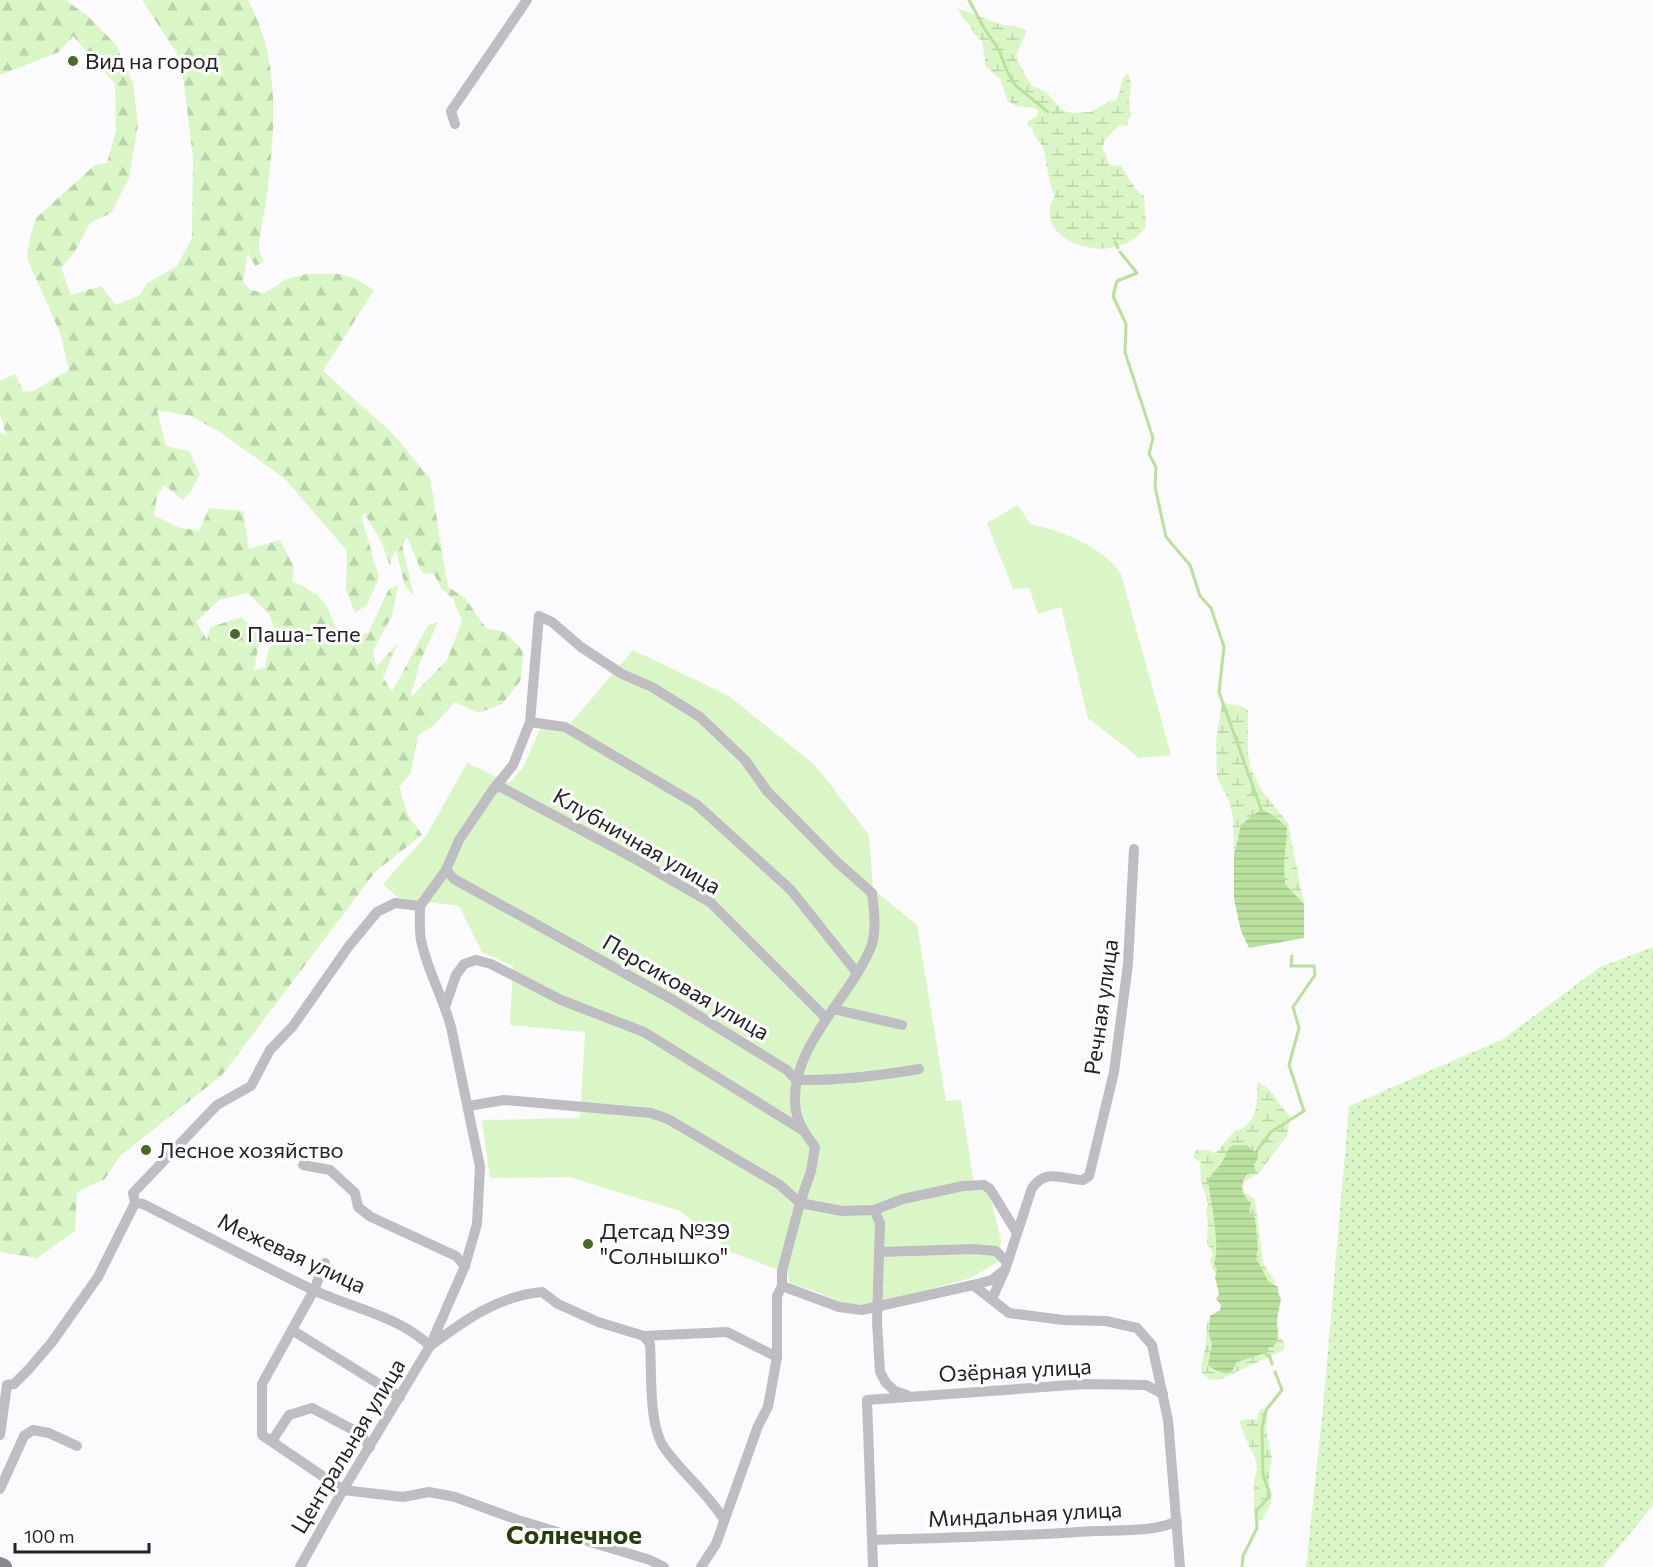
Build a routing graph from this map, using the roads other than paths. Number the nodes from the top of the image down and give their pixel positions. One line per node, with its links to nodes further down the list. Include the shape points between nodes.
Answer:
1 (527, 0): 2 (street, via 451,111)
2 (455, 124)
3 (530, 722): 4 (street, via 513,765); 8 (street, via 565,727 696,804 791,890); 8 (street, via 539,616 622,674 652,687 700,717 745,760 767,791 872,892 872,945)
4 (496, 784): 6 (street, via 459,840); 10 (street, Клубничная улица, via 711,903)
5 (1134, 849): 20 (street, Речная улица, via 1128,964 1114,1072 1089,1176 1083,1180 1048,1176 1039,1179 1032,1188)
6 (446, 870): 7 (street); 13 (street, Персиковая улица, via 454,879 718,1026 787,1070)
7 (420, 906): 9 (street, Центральная улица, via 427,964); 17 (street, via 395,903 377,912 293,1026 270,1050 251,1086 217,1105 197,1125 133,1193)
8 (857, 973): 10 (street)
9 (446, 1007): 14 (street, Центральная улица); 15 (street, via 456,975 464,964 476,960 491,964 561,1000 644,1032)
10 (830, 1014): 11 (street); 13 (street, via 813,1040)
11 (902, 1025)
12 (919, 1069): 13 (street, via 864,1078)
13 (796, 1080): 15 (street, via 795,1112)
14 (468, 1106): 18 (street, via 504,1100 651,1113 668,1119 780,1185); 23 (street, Центральная улица, via 480,1167 477,1224)
15 (804, 1131): 18 (street, via 814,1147)
16 (303, 1165): 23 (street, via 330,1170 355,1193 358,1207 371,1217 456,1256)
17 (135, 1203): 27 (street, Межевая улица); 34 (street, via 98,1277 52,1342 14,1384)
18 (800, 1203): 19 (street, via 842,1210); 26 (street, via 782,1271)
19 (874, 1210): 20 (street, via 903,1199 984,1185); 21 (street, via 880,1223)
20 (1017, 1233): 24 (street)
21 (879, 1252): 24 (street, via 996,1251); 29 (street)
22 (325, 1263): 27 (street)
23 (465, 1266): 32 (street, Центральная улица)
24 (1006, 1266): 25 (street, via 992,1280); 28 (street)
25 (972, 1285): 28 (street); 29 (street)
26 (782, 1286): 29 (street, via 839,1306 862,1310); 33 (street, via 777,1296)
27 (314, 1290): 30 (street); 32 (street, Межевая улица, via 365,1308 418,1334)
28 (992, 1299): 35 (street, via 1009,1313 1106,1321 1137,1328 1152,1345)
29 (877, 1307): 37 (street, via 880,1372 895,1391)
30 (292, 1330): 36 (street); 39 (street, via 262,1384 262,1435)
31 (644, 1336): 32 (street, Центральная улица, via 598,1322 558,1304 542,1292 521,1294 493,1305); 33 (street, Центральная улица, via 727,1332); 44 (street, via 650,1344 653,1417 663,1447)
32 (430, 1346): 36 (street, Центральная улица)
33 (777, 1357): 44 (street, via 768,1407)
34 (3, 1382): 38 (street)
35 (1163, 1394): 37 (street, Озёрная улица, via 1146,1385 1085,1384); 45 (street)
36 (400, 1396): 41 (street, Центральная улица)
37 (910, 1396): 46 (street, Озёрная улица, via 867,1400)
38 (0, 1435)
39 (272, 1441): 41 (street, via 289,1415 312,1408 359,1433); 43 (street)
40 (77, 1446): 42 (street, via 49,1432 33,1430 24,1436)
41 (370, 1448): 43 (street, Центральная улица)
42 (0, 1489)
43 (344, 1490): 47 (street, Центральная улица); 48 (street, via 403,1497 429,1492 456,1497)
44 (724, 1520): 49 (street, via 717,1544)
45 (1177, 1521): 46 (street, Миндальная улица, via 1167,1526 1105,1531); 51 (street)
46 (873, 1540): 50 (street)
47 (300, 1567)
48 (664, 1567)
49 (701, 1567)
50 (873, 1567)
51 (1180, 1567)

